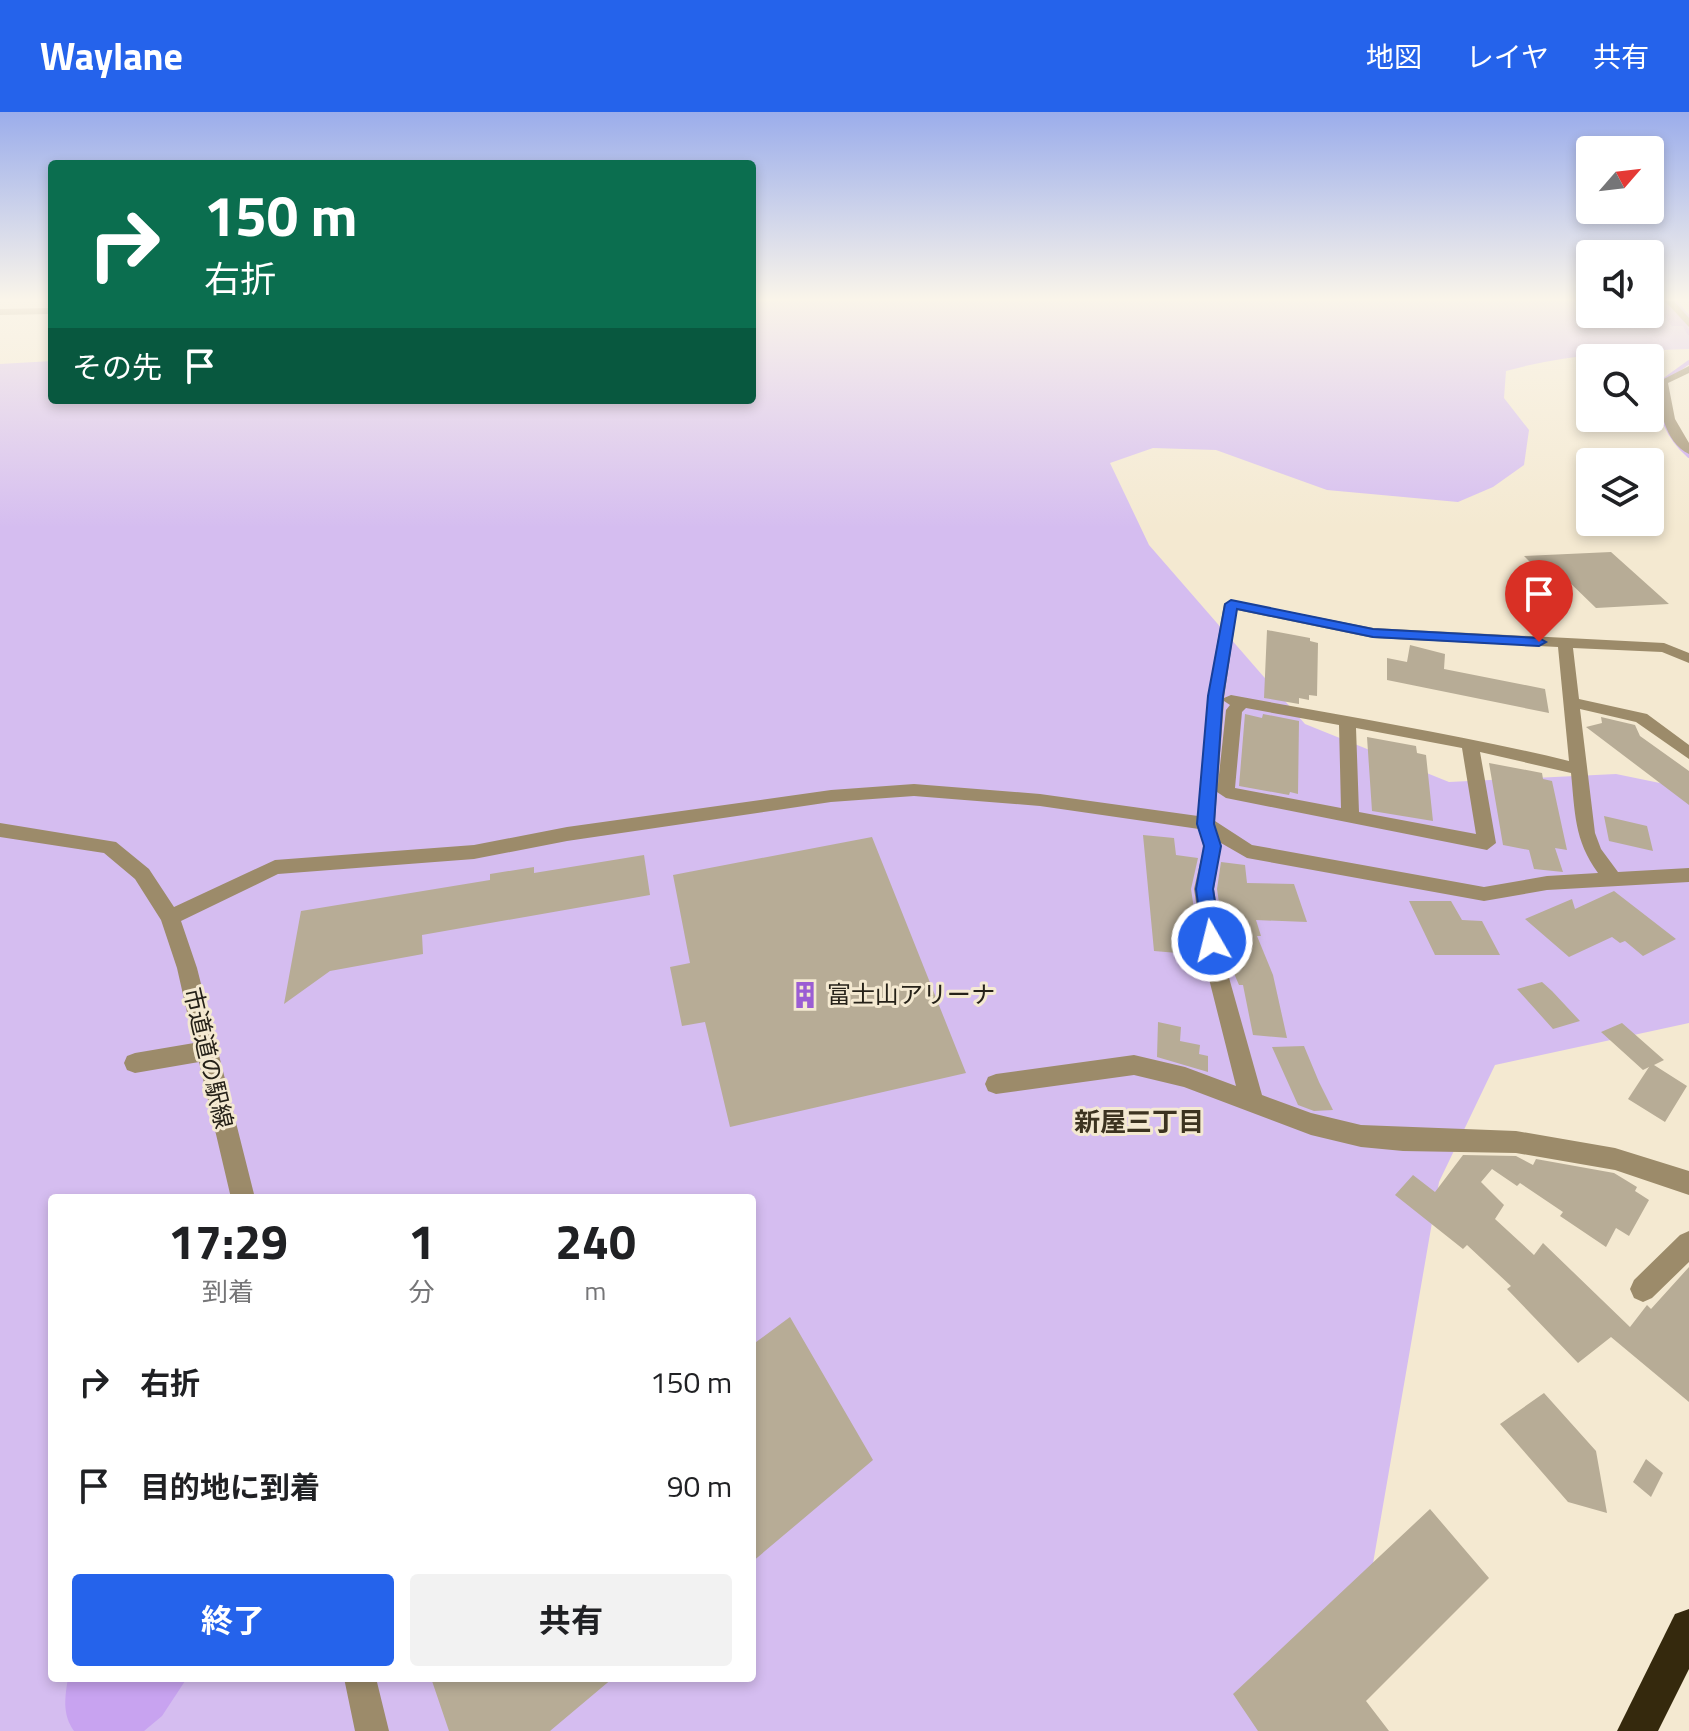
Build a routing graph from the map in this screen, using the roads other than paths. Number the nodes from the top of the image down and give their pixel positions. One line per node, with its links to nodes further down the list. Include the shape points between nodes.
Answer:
1 (1674, 377): 2 (street, via 1663,382 1669,424)
2 (1689, 450)
3 (1565, 644): 4 (street, via 1664,648); 5 (street, via 1373,633 1231,604); 7 (street)
4 (1689, 658)
5 (1216, 696): 6 (street); 13 (street)
6 (1243, 702): 8 (street); 12 (street, via 1234,710 1226,792)
7 (1571, 702): 10 (street, via 1641,718); 11 (street)
8 (1347, 721): 9 (street); 12 (street)
9 (1470, 744): 11 (street); 12 (street, via 1487,843)
10 (1689, 753)
11 (1578, 769): 16 (street, via 1586,833)
12 (1350, 816)
13 (1206, 824): 16 (street, via 1247,851 1484,894); 17 (street, via 973,793 914,790 831,796 474,852 275,867); 21 (street, via 1213,846 1204,889 1216,967)
14 (0, 830): 17 (street, 市道道の駅線, via 109,847 142,874)
15 (1689, 875): 16 (street)
16 (1613, 879)
17 (170, 918): 18 (street, 市道道の駅線)
18 (205, 1051): 19 (street); 23 (street, 市道道の駅線)
19 (135, 1063)
20 (996, 1084): 21 (street, via 1134,1065)
21 (1253, 1102): 22 (street, via 1361,1136 1516,1142 1615,1159)
22 (1689, 1183)
23 (242, 1194)
24 (1689, 1244): 25 (street)
25 (1643, 1289)
26 (1689, 1628): 29 (highway)
27 (361, 1682): 28 (street)
28 (372, 1731)
29 (1637, 1731)

